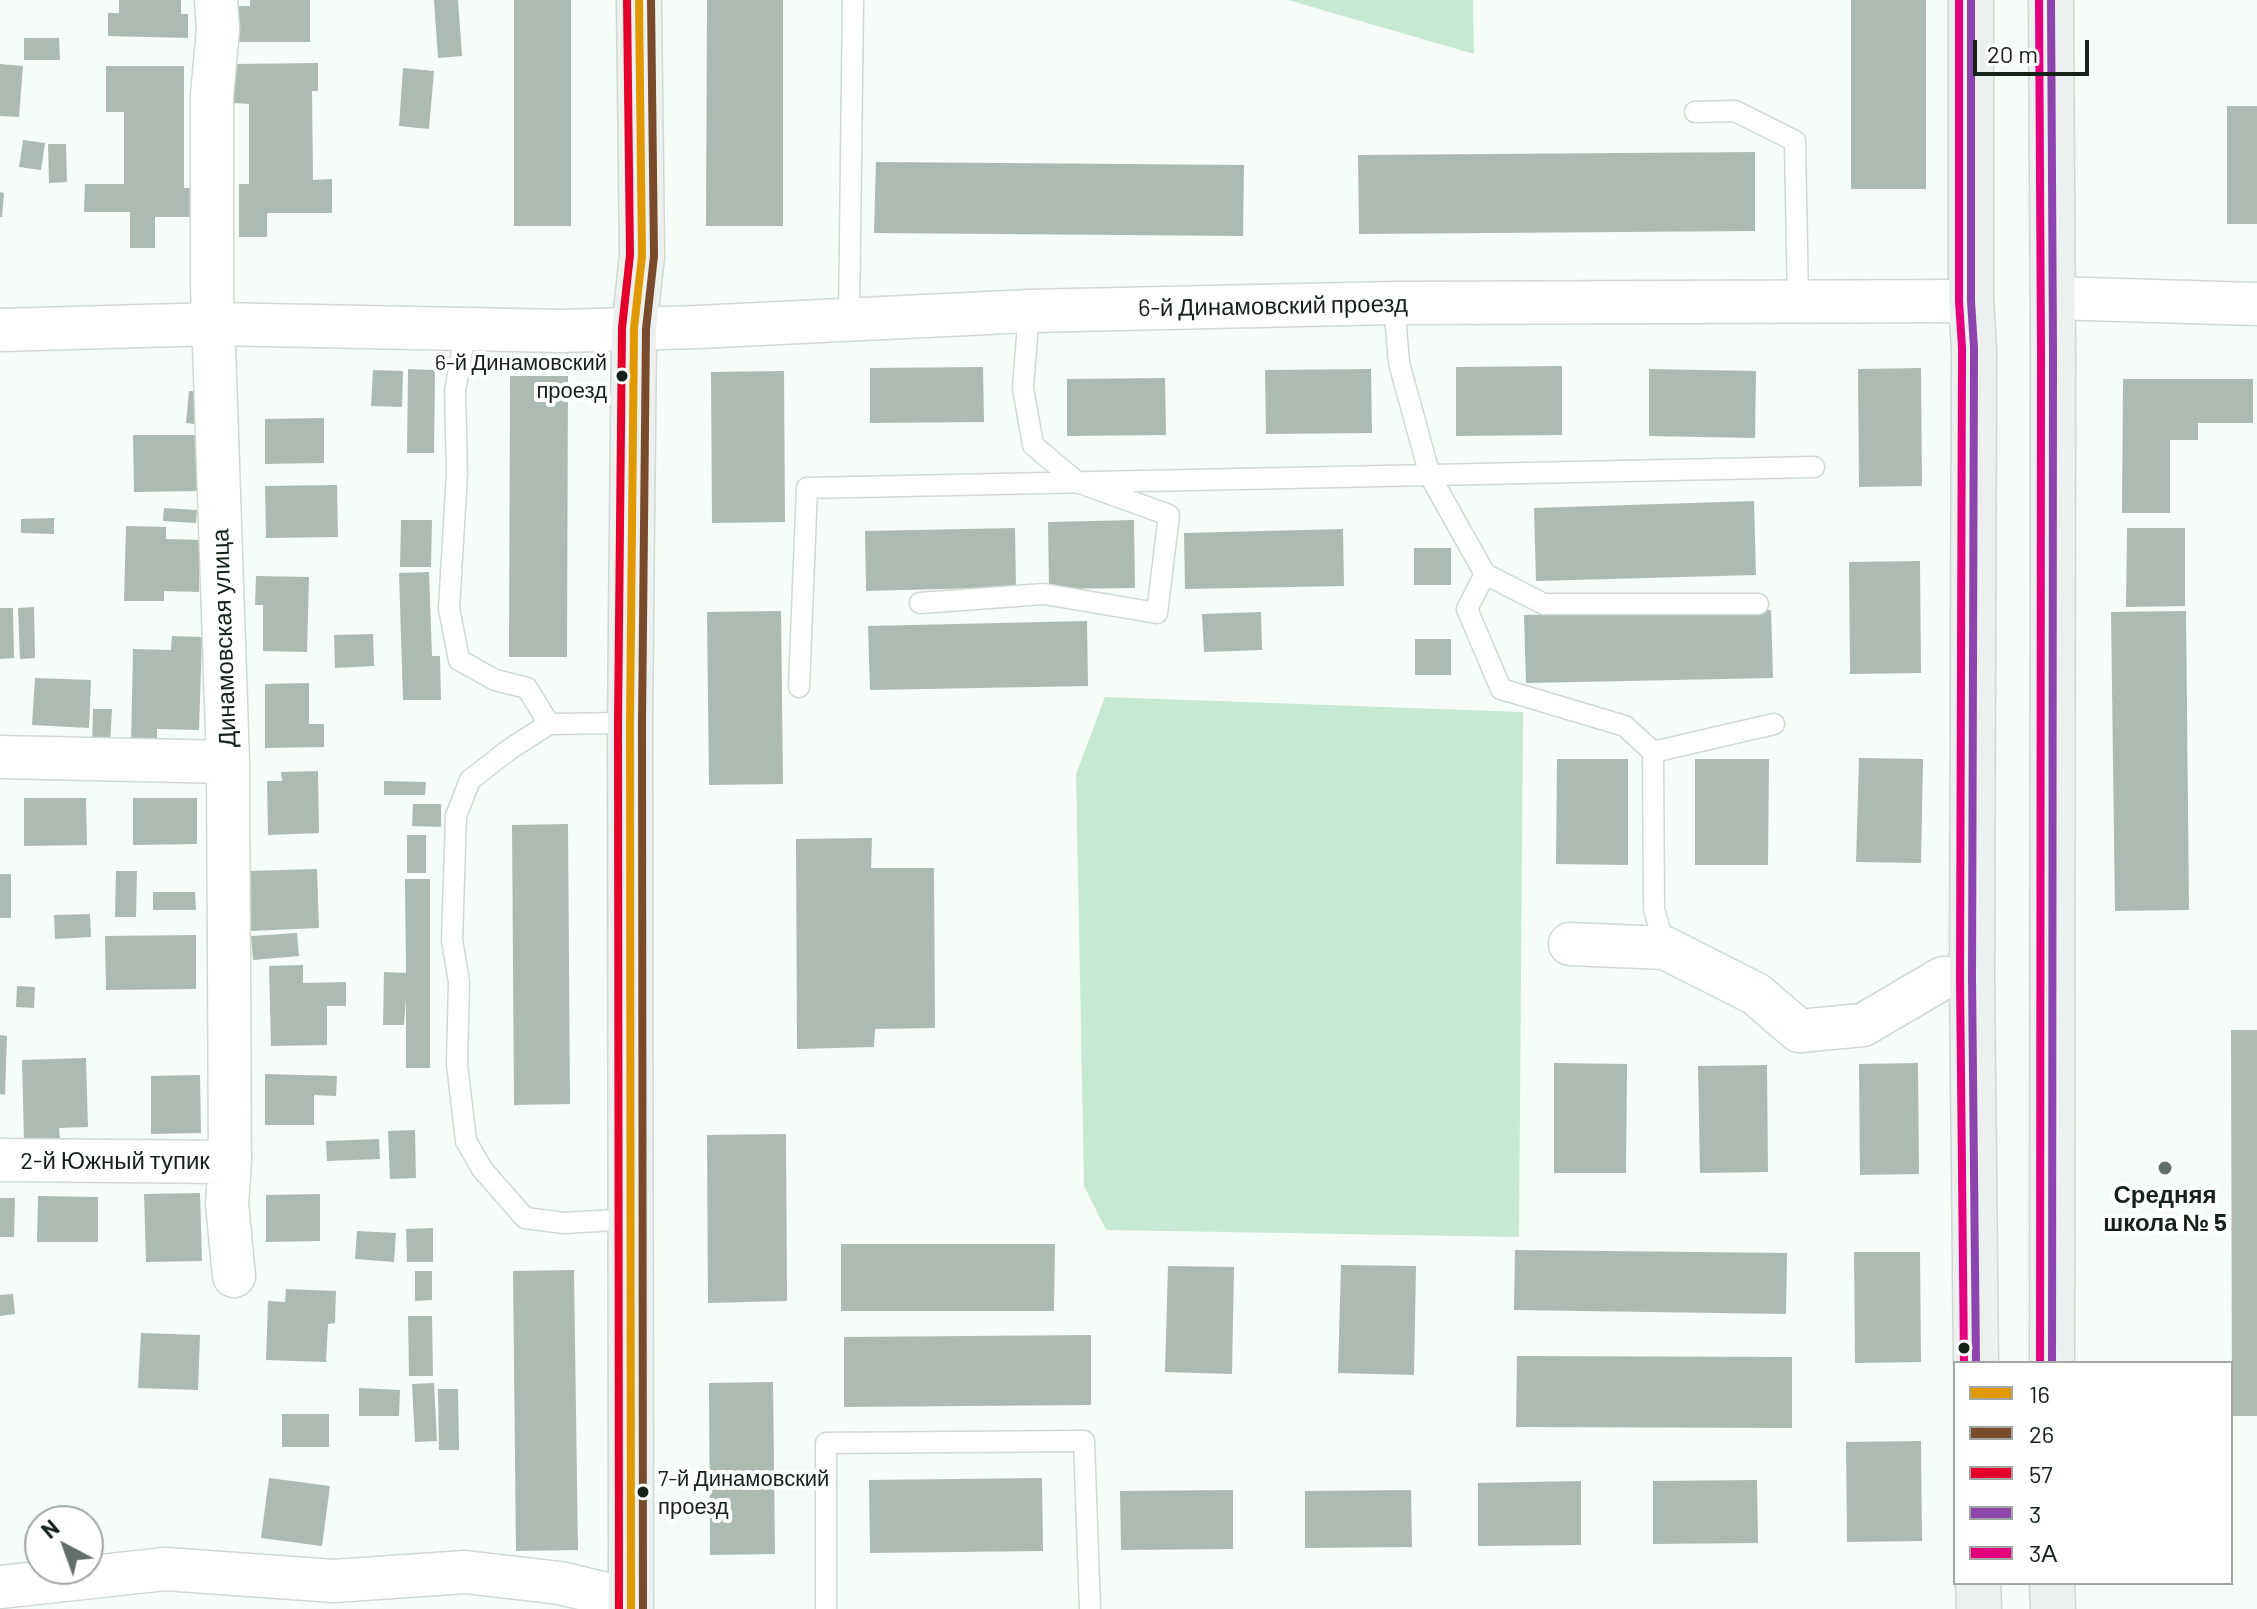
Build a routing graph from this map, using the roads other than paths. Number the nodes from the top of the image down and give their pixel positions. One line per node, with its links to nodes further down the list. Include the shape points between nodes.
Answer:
1 (216, 0): 14 (street, Динамовская улица)
2 (639, 0): 15 (street, via 642,256)
3 (853, 0): 13 (lane)
4 (1971, 0): 8 (street)
5 (2051, 0): 7 (street)
6 (1695, 112): 9 (lane, via 1735,111 1795,141)
7 (2053, 298): 11 (street); 39 (street)
8 (1971, 301): 9 (street, 6-й Динамовский проезд); 33 (street)
9 (1798, 302): 10 (street, 6-й Динамовский проезд)
10 (1394, 303): 12 (street, 6-й Динамовский проезд); 19 (lane, via 1399,363)
11 (2257, 304)
12 (1029, 311): 13 (street, 6-й Динамовский проезд); 20 (lane, via 1023,388 1033,445)
13 (849, 319): 15 (street, 6-й Динамовский проезд)
14 (215, 324): 16 (street, 6-й Динамовский проезд); 17 (street, 6-й Динамовский проезд); 30 (street, Динамовская улица)
15 (634, 328): 16 (street, 6-й Динамовский проезд); 25 (street)
16 (466, 329): 26 (lane, via 455,391 457,473 449,608 459,660 495,680 527,688)
17 (0, 330)
18 (1814, 467): 19 (lane)
19 (1430, 476): 20 (lane); 21 (lane)
20 (1077, 482): 22 (lane, via 1169,515 1157,613 1044,594); 24 (lane, via 807,488)
21 (1485, 574): 23 (lane, via 1544,604); 28 (lane, via 1467,609 1501,689 1625,726)
22 (920, 603)
23 (1758, 604)
24 (799, 687)
25 (630, 723): 26 (lane); 36 (street)
26 (549, 724): 36 (lane, via 470,780 456,816 452,940 459,982 457,1064 466,1141 482,1169 525,1218 564,1223)
27 (1774, 724): 28 (lane)
28 (1653, 752): 32 (lane, via 1654,909)
29 (0, 757): 30 (street)
30 (228, 762): 35 (street, Динамовская улица)
31 (1570, 944): 32 (street)
32 (1665, 948): 33 (street, via 1756,994 1799,1031 1863,1025 1943,978)
33 (1972, 978): 38 (street)
34 (0, 1160): 35 (street, 2-й Южный тупик)
35 (230, 1162): 37 (street, Динамовская улица, via 227,1204)
36 (631, 1219): 44 (street)
37 (234, 1276)
38 (1976, 1361)
39 (2052, 1361)
40 (1978, 1585): 47 (street)
41 (2052, 1585): 48 (street)
42 (0, 1587): 43 (street, via 165,1569 334,1581)
43 (367, 1594): 44 (street, via 465,1572 560,1583)
44 (631, 1604)
45 (826, 1609): 46 (lane, via 826,1443 1084,1441)
46 (1090, 1609)
47 (1979, 1609)
48 (2053, 1609)

